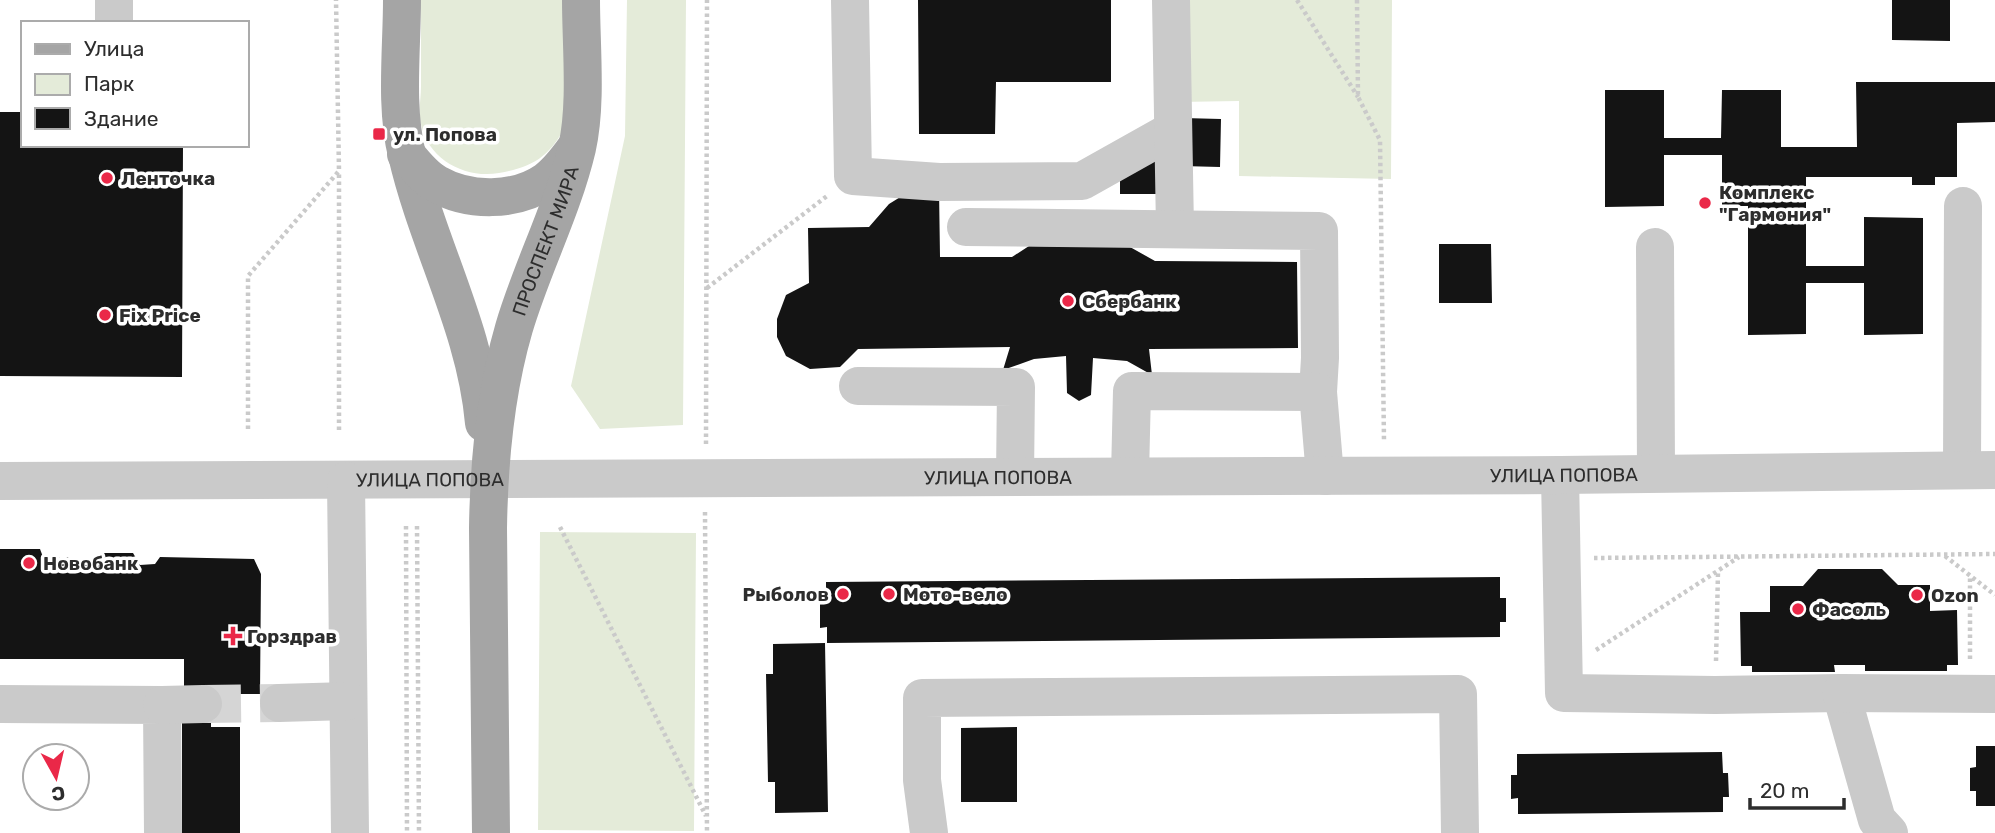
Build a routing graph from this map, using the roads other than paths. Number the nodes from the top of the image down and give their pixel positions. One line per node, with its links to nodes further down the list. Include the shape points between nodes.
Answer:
1 (114, 0): 6 (street)
2 (402, 0): 9 (main road, ПРОСПЕКТ МИРА)
3 (581, 0): 8 (main road, ПРОСПЕКТ МИРА)
4 (850, 0): 7 (street, via 853,176 939,182 1082,181)
5 (1171, 0): 7 (street)
6 (114, 21)
7 (1173, 130): 12 (street)
8 (577, 148): 9 (main road, via 545,181 497,196 464,195 436,184); 22 (main road, ПРОСПЕКТ МИРА, via 563,199 514,327 497,397)
9 (406, 153): 22 (main road, ПРОСПЕКТ МИРА, via 465,327 482,396)
10 (1963, 206): 16 (street)
11 (966, 228): 12 (street)
12 (1175, 229): 15 (street, via 1319,231)
13 (1654, 247): 17 (street)
14 (859, 386): 21 (street, via 1016,387)
15 (1318, 392): 18 (street, via 1132,391); 20 (street)
16 (1979, 470): 17 (street, УЛИЦА ПОПОВА)
17 (1656, 473): 19 (street, УЛИЦА ПОПОВА)
18 (1130, 475): 20 (street, УЛИЦА ПОПОВА); 21 (street, УЛИЦА ПОПОВА)
19 (1560, 475): 20 (street, УЛИЦА ПОПОВА); 25 (street, via 1564,693)
20 (1325, 476)
21 (1016, 477): 22 (street, УЛИЦА ПОПОВА)
22 (489, 480): 24 (street, УЛИЦА ПОПОВА); 34 (main road, ПРОСПЕКТ МИРА)
23 (0, 481): 24 (street, УЛИЦА ПОПОВА)
24 (346, 481): 27 (street)
25 (1841, 693): 26 (street); 37 (street, via 1877,820)
26 (1983, 694)
27 (348, 701): 28 (street); 33 (street)
28 (279, 703)
29 (0, 704): 31 (street)
30 (203, 704): 31 (street)
31 (162, 705): 32 (street)
32 (163, 833)
33 (350, 833)
34 (491, 833)
35 (929, 833): 36 (street, via 922,780 922,698 1444,694 1458,694)
36 (1460, 833)
37 (1889, 833)

